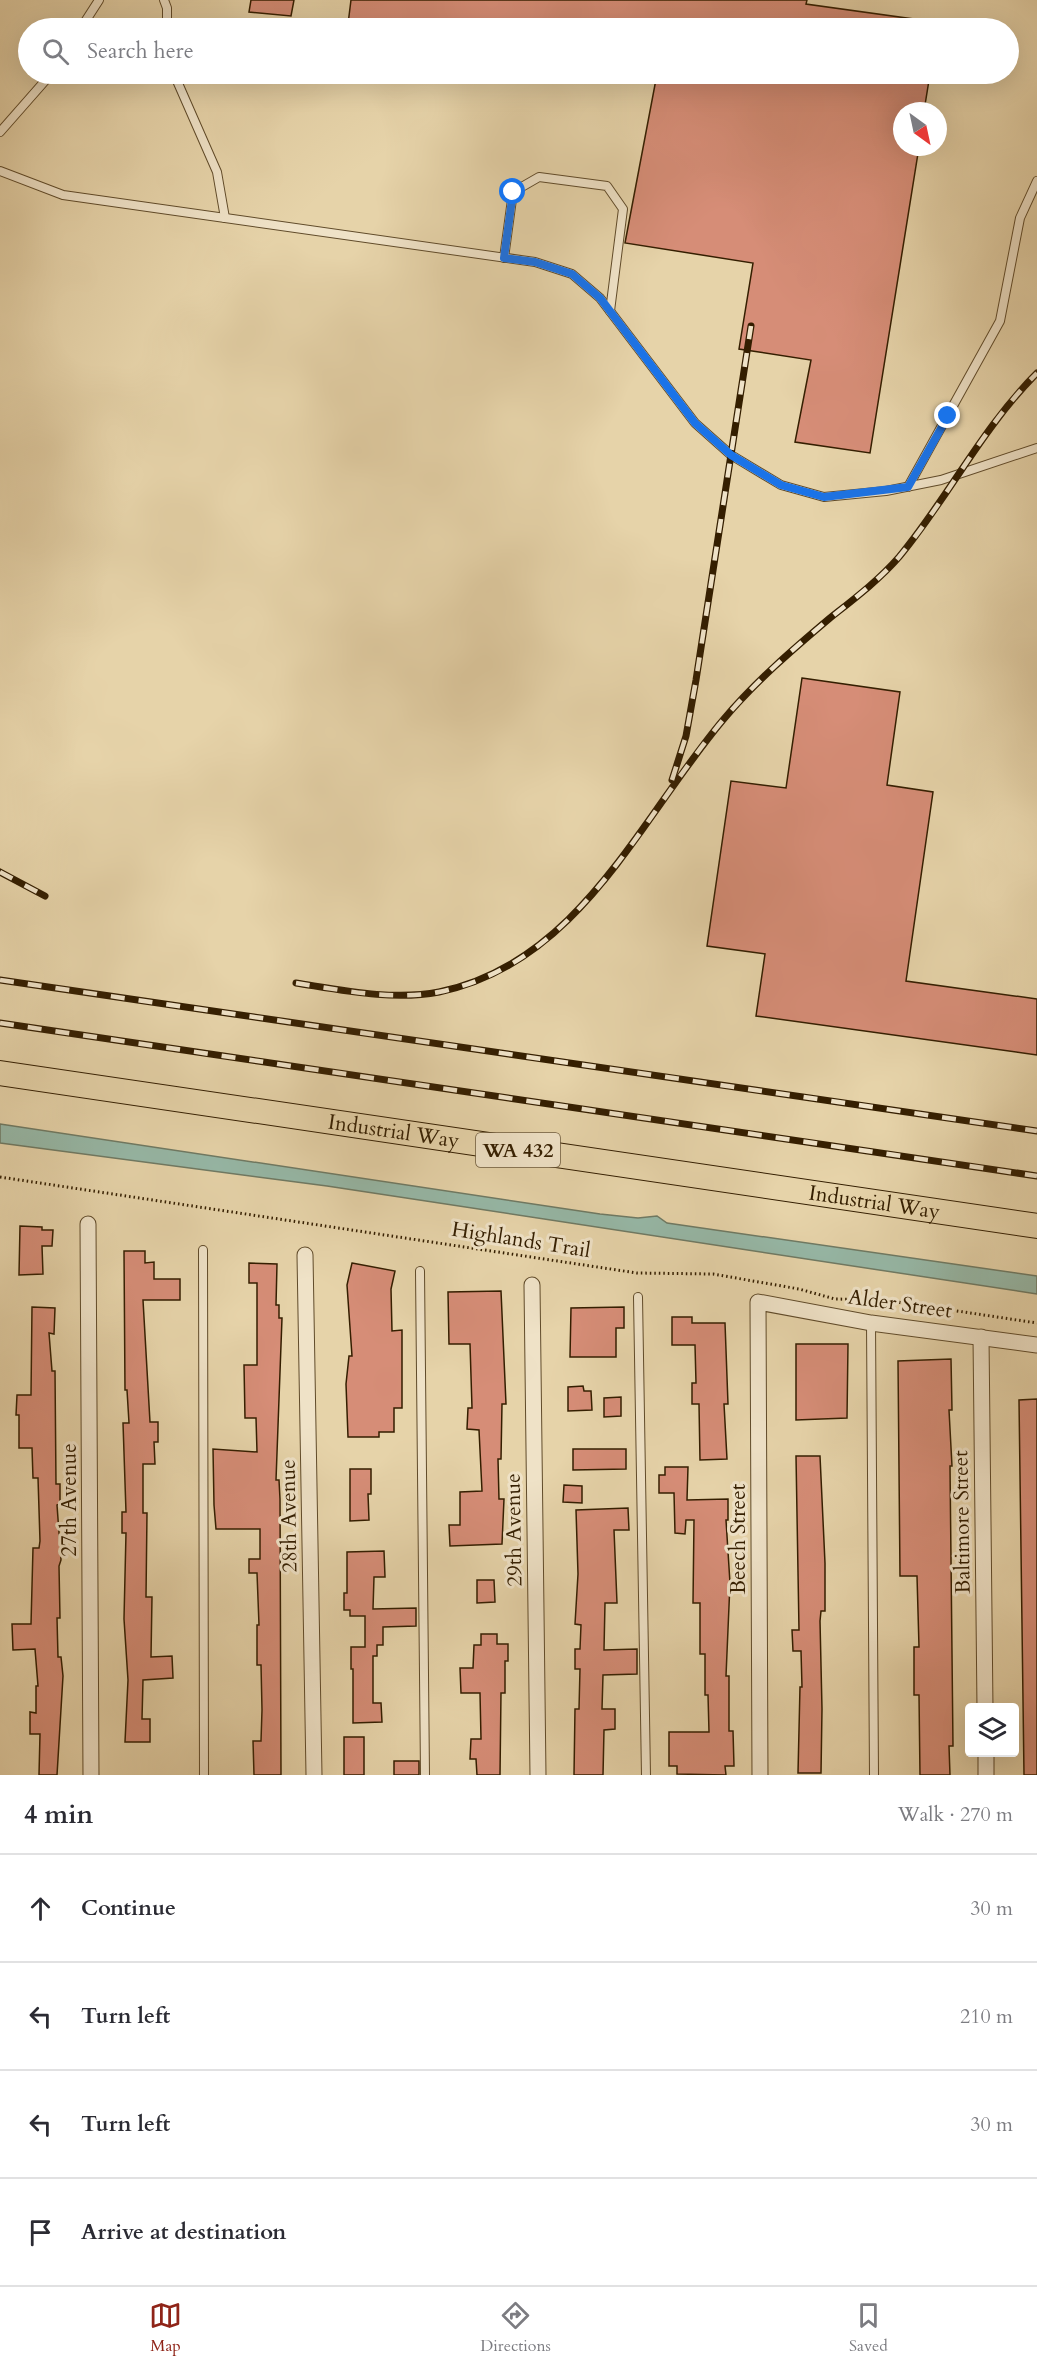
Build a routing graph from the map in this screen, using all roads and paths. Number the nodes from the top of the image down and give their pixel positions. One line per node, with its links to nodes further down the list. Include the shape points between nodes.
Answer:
1 (99, 0): 3 (lane)
2 (164, 0): 4 (lane)
3 (87, 18)
4 (167, 18)
5 (42, 84): 7 (lane)
6 (178, 84): 10 (lane, via 217,172)
7 (0, 132)
8 (0, 171): 10 (lane, via 63,195)
9 (1037, 181): 14 (lane, via 1020,218 1000,321)
10 (225, 218): 11 (lane)
11 (504, 258): 12 (lane, via 535,262 572,274); 12 (lane, via 513,192 539,177 607,186 623,209)
12 (610, 311): 14 (lane, via 695,423 731,455 781,485 824,497)
13 (1037, 448): 14 (lane)
14 (908, 487)
15 (0, 1073): 18 (main road, Industrial Way / WA 432)
16 (0, 1177): 26 (path, Highlands Trail, via 637,1273 713,1274 835,1299 884,1300)
17 (88, 1224): 31 (street, 27th Avenue)
18 (1037, 1226)
19 (203, 1250): 32 (lane)
20 (305, 1255): 33 (street, 28th Avenue)
21 (420, 1271): 34 (lane)
22 (532, 1285): 35 (street, 29th Avenue)
23 (638, 1297): 36 (lane)
24 (758, 1302): 25 (street, Alder Street); 37 (street, Beech Street)
25 (872, 1323): 27 (street, Alder Street); 38 (lane)
26 (1037, 1323)
27 (981, 1337): 28 (street, Alder Street); 29 (street, Baltimore Street)
28 (1037, 1345)
29 (985, 1703)
30 (986, 1757): 39 (street)
31 (92, 1775)
32 (204, 1775)
33 (314, 1775)
34 (425, 1775)
35 (538, 1775)
36 (646, 1775)
37 (760, 1775)
38 (874, 1775)
39 (986, 1775)

